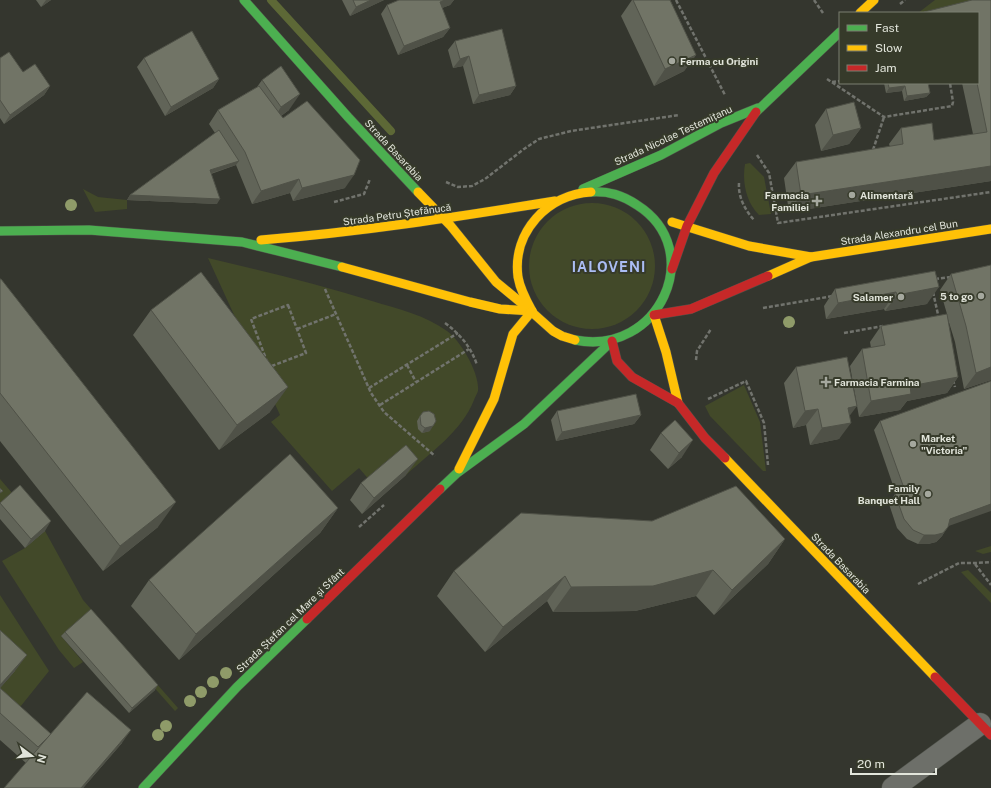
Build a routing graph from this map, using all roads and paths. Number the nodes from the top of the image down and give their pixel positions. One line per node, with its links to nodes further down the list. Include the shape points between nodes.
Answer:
1 (244, 0): 24 (main road, Strada Basarabia, via 383,157)
2 (676, 0): 10 (path, via 727,97)
3 (814, 0): 6 (path)
4 (874, 0): 5 (main road)
5 (861, 12)
6 (827, 18)
7 (839, 33): 11 (main road, Strada Nicolae Testemițanu)
8 (839, 81): 13 (path, via 832,82)
9 (950, 84): 13 (path, via 952,106)
10 (719, 100)
11 (758, 108): 19 (main road, Strada Nicolae Testemițanu, via 721,123 661,155); 28 (main road, Strada Nicolae Testemițanu, via 714,173)
12 (683, 114): 17 (path, via 603,125 539,139 472,186 458,187)
13 (884, 117): 15 (path, via 874,150)
14 (753, 150): 27 (path, via 769,173)
15 (868, 154)
16 (370, 175): 22 (path, via 364,194)
17 (444, 182)
18 (739, 182): 25 (path, via 745,209 754,220)
19 (574, 192): 21 (main road, Strada Basarabia); 23 (main road, Strada Basarabia, via 596,190 617,193 636,202)
20 (991, 192): 27 (path)
21 (555, 201): 24 (main road, Strada Petru Ștefănucă); 40 (main road, Strada Basarabia, via 538,214 526,231 519,251 518,272 522,293)
22 (334, 202)
23 (652, 217): 28 (main road, Strada Alexandru cel Bun); 33 (main road, Strada Basarabia, via 664,234 670,253)
24 (444, 219): 31 (main road, Strada Petru Ștefănucă, via 331,234); 40 (main road, Strada Basarabia, via 494,280)
25 (759, 221)
26 (772, 223): 27 (path)
27 (778, 223)
28 (687, 226): 32 (main road, Strada Alexandru cel Bun, via 749,246); 33 (main road, Strada Nicolae Testemițanu)
29 (991, 229): 32 (main road, Strada Alexandru cel Bun)
30 (0, 231): 31 (main road, Strada Petru Ștefănucă, via 89,230)
31 (242, 242): 40 (main road, Strada Petru Ștefănucă, via 470,302 500,309)
32 (811, 257): 42 (main road, Strada Alexandru cel Bun, via 691,308)
33 (670, 274): 42 (main road, Strada Basarabia, via 665,296)
34 (952, 277): 35 (path)
35 (930, 280)
36 (324, 287): 41 (path)
37 (932, 288): 43 (path)
38 (836, 296): 39 (path)
39 (757, 309)
40 (532, 311): 52 (main road, Strada Basarabia, via 544,325 576,342 594,344); 68 (main road, Strada Ștefan cel Mare și Sfânt, via 513,334 494,399)
41 (336, 314): 49 (path); 60 (path)
42 (654, 315): 52 (main road, Strada Basarabia, via 635,332); 62 (main road, Strada Basarabia)
43 (939, 317): 44 (path); 46 (path)
44 (932, 318)
45 (444, 322): 50 (path)
46 (941, 324)
47 (888, 325): 51 (path)
48 (713, 326): 54 (path)
49 (297, 329): 49 (path, via 288,305 251,319 269,367 306,353)
50 (458, 333): 53 (path); 55 (path)
51 (844, 333)
52 (612, 341): 62 (main road, Strada Basarabia, via 617,361 632,377); 68 (main road, Strada Ștefan cel Mare și Sfânt, via 524,424)
53 (469, 349): 56 (path); 58 (path)
54 (697, 351)
55 (407, 365): 58 (path); 60 (path)
56 (479, 370)
57 (952, 373): 59 (path)
58 (416, 382): 63 (path)
59 (955, 387)
60 (369, 388): 63 (path)
61 (702, 402): 67 (path, via 746,381 764,423)
62 (678, 403): 75 (main road, Strada Basarabia, via 705,438)
63 (380, 405): 65 (path, via 384,412)
64 (438, 453): 65 (path)
65 (435, 456): 66 (path)
66 (430, 461)
67 (768, 468)
68 (457, 474): 76 (main road, Strada Ștefan cel Mare și Sfânt, via 237,687)
69 (386, 503): 70 (path)
70 (359, 528)
71 (991, 562): 72 (path)
72 (975, 563): 73 (path, via 959,563); 74 (path)
73 (918, 584)
74 (991, 585)
75 (986, 730): 77 (street)
76 (143, 788)
77 (893, 788)

